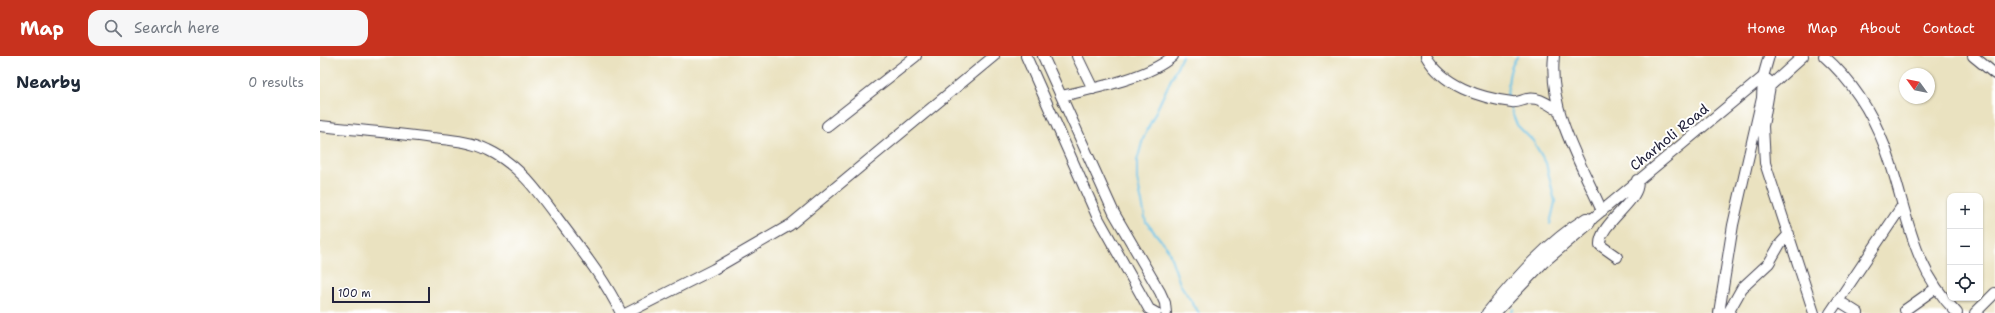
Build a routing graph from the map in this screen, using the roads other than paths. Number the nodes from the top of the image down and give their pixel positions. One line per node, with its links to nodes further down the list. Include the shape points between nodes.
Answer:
1 (916, 56): 20 (street)
2 (994, 56): 32 (street, via 790,225 714,269)
3 (1026, 56): 33 (street, via 1106,236 1149,309)
4 (1043, 56): 17 (street)
5 (1077, 56): 16 (street)
6 (1173, 56): 16 (street, via 1159,66)
7 (1426, 56): 18 (street, via 1444,77 1478,95 1514,103 1537,99)
8 (1554, 56): 18 (street, via 1552,73)
9 (1769, 56): 14 (street)
10 (1803, 56): 15 (street)
11 (1824, 56): 22 (street, via 1848,81 1876,124 1886,148)
12 (1973, 56): 13 (street)
13 (1995, 74)
14 (1763, 77): 15 (street, via 1768,80); 21 (street, Charholi Road); 37 (street, via 1762,98 1733,225)
15 (1770, 86): 25 (street, via 1763,126 1766,163)
16 (1093, 89): 17 (street)
17 (1060, 96): 34 (street, via 1114,213 1160,292)
18 (1558, 110): 23 (street)
19 (320, 126): 31 (street, via 461,142 488,149 519,171 539,193 596,269)
20 (827, 126)
21 (1638, 180): 23 (street, Charholi Road); 26 (street, via 1634,195 1609,224 1601,238 1600,245 1603,249)
22 (1902, 206): 27 (street, via 1919,259); 29 (street)
23 (1602, 211): 24 (street, Charholi Road)
24 (1592, 219): 35 (street, Charholi Road, via 1586,218 1554,242 1513,282); 36 (street, Charholi Road, via 1543,262)
25 (1789, 234): 38 (street, via 1769,262 1742,288); 39 (street)
26 (1617, 257)
27 (1936, 288): 30 (street); 42 (street)
28 (1995, 293): 43 (street)
29 (1839, 301): 40 (street); 41 (street)
30 (1905, 310)
31 (621, 313)
32 (627, 313)
33 (1156, 313)
34 (1166, 313)
35 (1487, 313)
36 (1495, 313)
37 (1719, 313)
38 (1728, 313)
39 (1814, 313)
40 (1830, 313)
41 (1858, 313)
42 (1957, 313)
43 (1975, 313)

